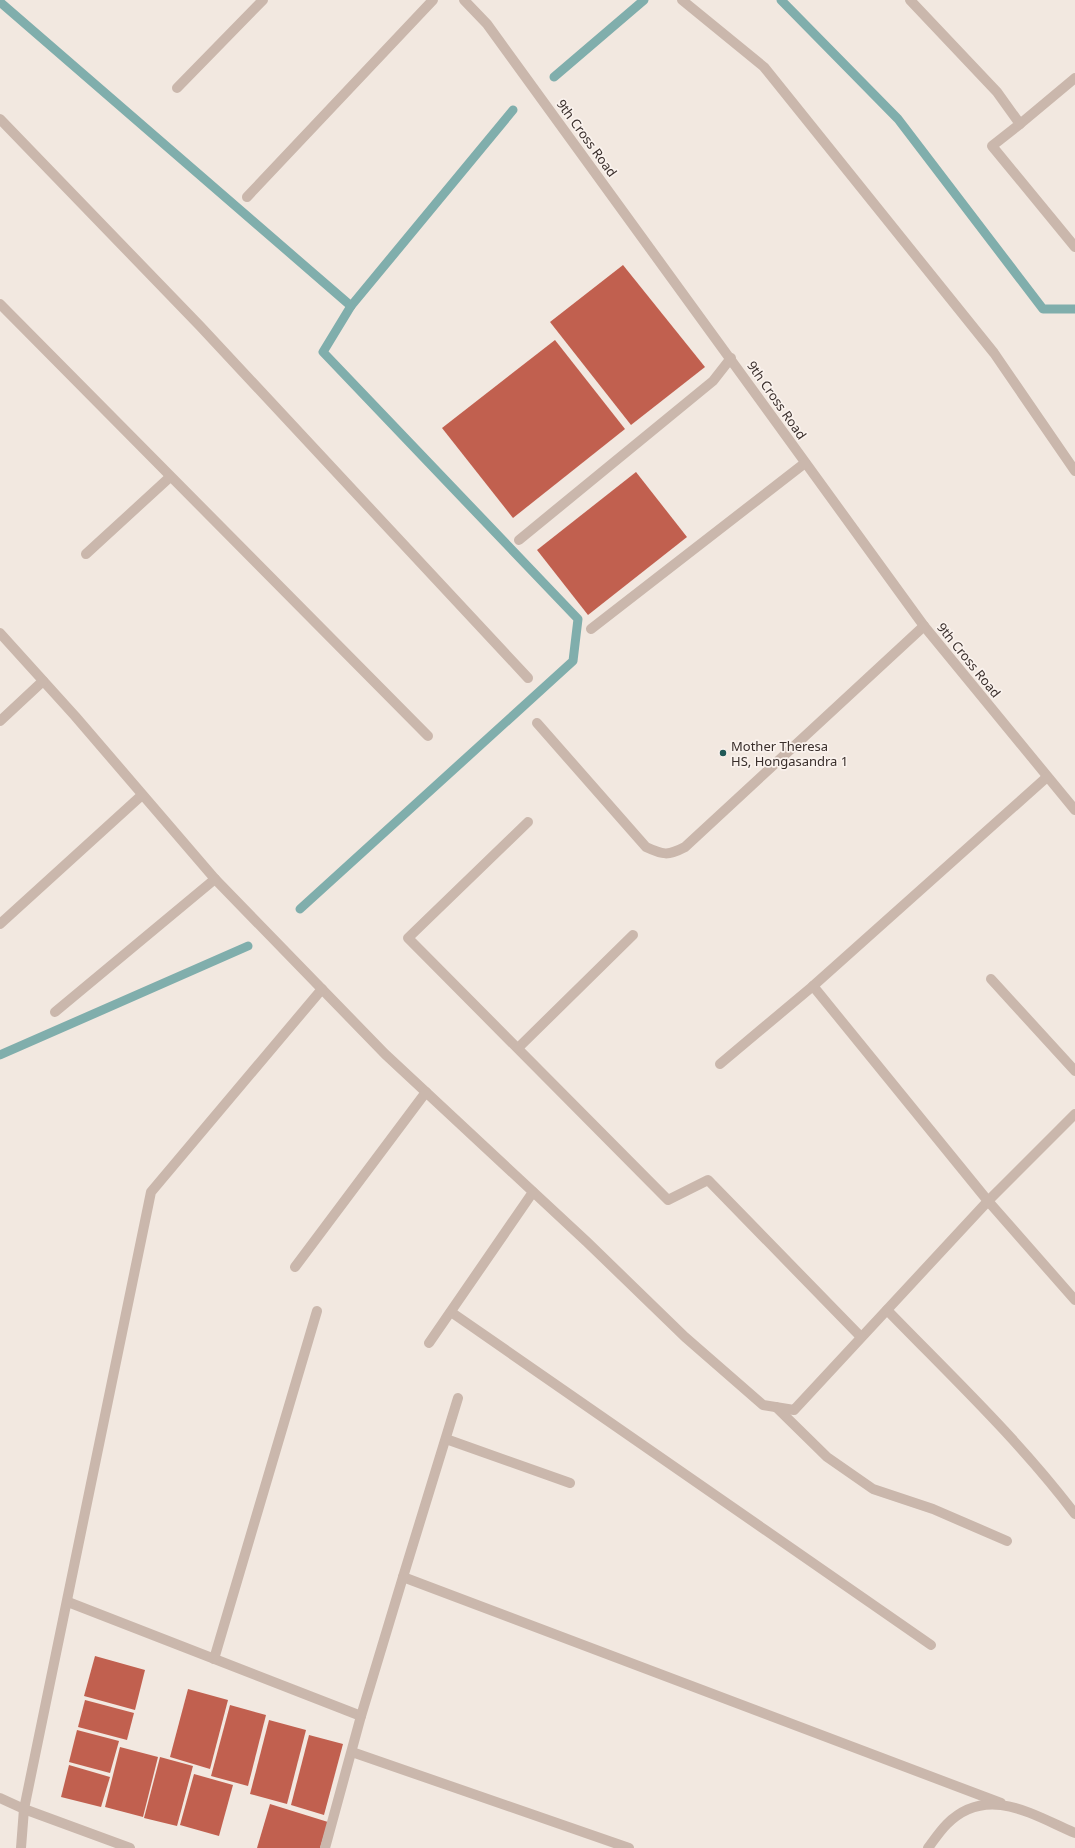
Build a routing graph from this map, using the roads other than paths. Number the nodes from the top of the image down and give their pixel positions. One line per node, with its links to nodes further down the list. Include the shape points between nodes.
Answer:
1 (263, 0): 7 (street)
2 (433, 0): 10 (street)
3 (464, 0): 13 (street, 9th Cross Road, via 487,24)
4 (682, 0): 15 (street, via 764,68 994,353)
5 (915, 1): 9 (street, via 997,92)
6 (1075, 78): 9 (street)
7 (177, 88)
8 (0, 119): 22 (street, via 206,332)
9 (1020, 124): 11 (street, via 992,146)
10 (247, 197)
11 (1073, 239)
12 (0, 304): 16 (street)
13 (731, 358): 14 (street, 9th Cross Road); 17 (street, via 713,381)
14 (805, 463): 19 (street, 9th Cross Road); 20 (street)
15 (1075, 471)
16 (170, 477): 18 (street); 26 (street)
17 (519, 540)
18 (86, 554)
19 (924, 626): 25 (street, via 685,847 672,854 660,854 646,847); 27 (street, 9th Cross Road)
20 (591, 629)
21 (0, 633): 23 (street)
22 (528, 678)
23 (43, 681): 24 (street); 28 (street)
24 (0, 721)
25 (537, 723)
26 (428, 736)
27 (1048, 777): 29 (street, 9th Cross Road); 35 (street)
28 (142, 795): 31 (street); 32 (street)
29 (1075, 810)
30 (528, 822): 38 (street, via 408,938)
31 (215, 879): 36 (street); 37 (street)
32 (0, 924)
33 (633, 935): 38 (street)
34 (991, 979): 40 (street)
35 (813, 986): 39 (street); 44 (street)
36 (322, 989): 41 (street); 59 (street, via 151,1192)
37 (55, 1012)
38 (518, 1048): 50 (street, via 668,1200 708,1180)
39 (720, 1064)
40 (1075, 1071)
41 (426, 1092): 43 (street); 45 (street)
42 (1075, 1114): 44 (street)
43 (533, 1192): 49 (street); 53 (street, via 685,1337 763,1405)
44 (988, 1201): 46 (street); 47 (street)
45 (295, 1267)
46 (1075, 1300)
47 (887, 1310): 50 (street); 56 (street, via 1007,1433)
48 (317, 1311): 61 (street)
49 (451, 1312): 51 (street); 60 (street)
50 (861, 1337): 53 (street, via 794,1410)
51 (429, 1343)
52 (458, 1398): 54 (street)
53 (776, 1407): 57 (street, via 827,1457 873,1489 933,1509)
54 (446, 1439): 55 (street); 58 (street)
55 (570, 1483)
56 (1075, 1514)
57 (1007, 1541)
58 (403, 1577): 62 (street); 65 (street)
59 (68, 1602): 61 (street); 66 (street)
60 (931, 1644)
61 (214, 1659): 62 (street)
62 (361, 1716): 63 (street)
63 (352, 1752): 70 (street); 71 (street)
64 (0, 1798): 66 (street)
65 (1001, 1803): 67 (street); 72 (street, via 982,1803 963,1812 947,1823)
66 (24, 1809): 68 (street); 69 (street)
67 (1075, 1833)
68 (21, 1848)
69 (130, 1848)
70 (325, 1848)
71 (629, 1848)
72 (928, 1848)

